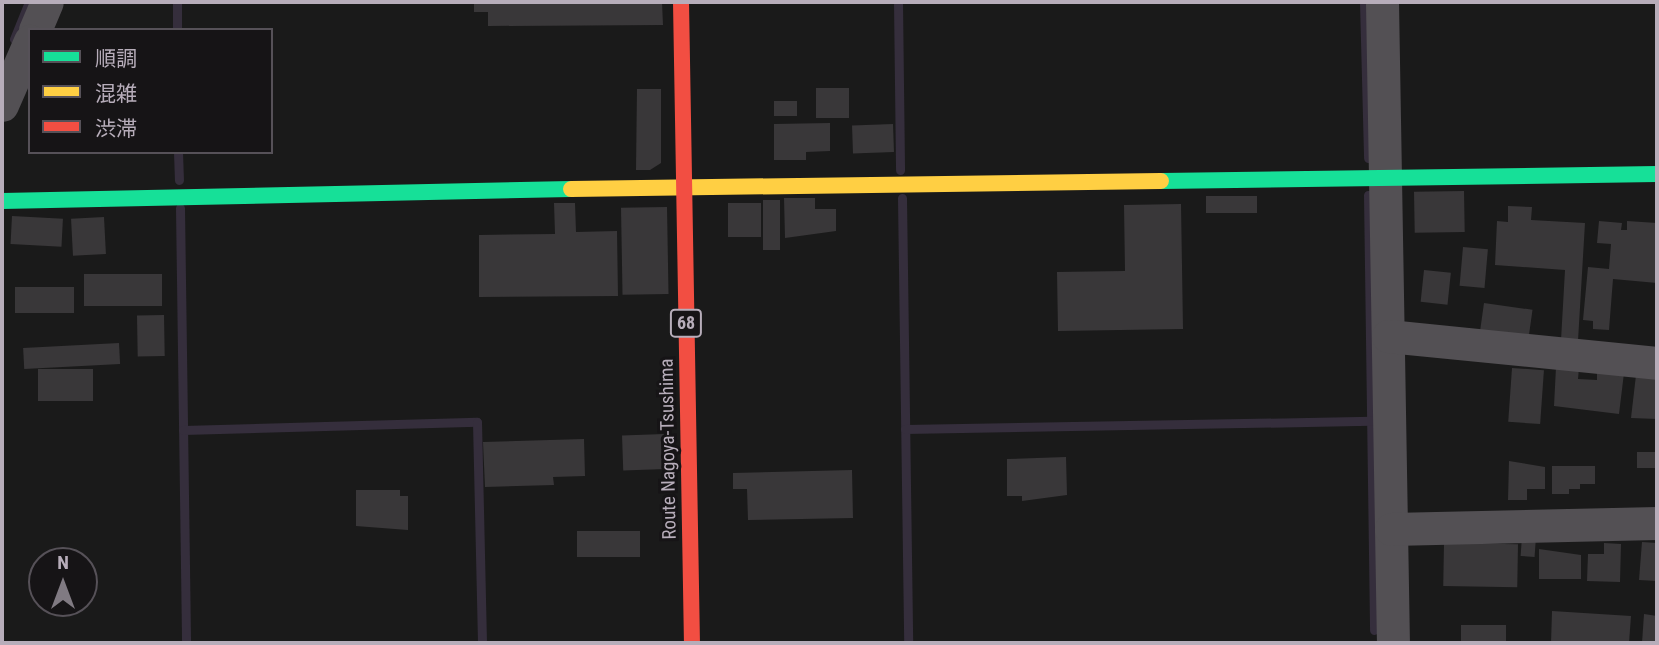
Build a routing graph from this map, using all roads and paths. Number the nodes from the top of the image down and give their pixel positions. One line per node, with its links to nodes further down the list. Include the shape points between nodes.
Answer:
1 (47, 2): 4 (street)
2 (681, 2): 9 (street, Route Nagoya-Tsushima / 68)
3 (1382, 2): 8 (street)
4 (36, 28)
5 (28, 46): 6 (street)
6 (2, 105)
7 (1657, 174): 8 (street)
8 (1386, 177): 9 (street); 11 (street)
9 (684, 187): 10 (street); 15 (street, Route Nagoya-Tsushima / 68)
10 (2, 201)
11 (1388, 336): 12 (street); 14 (street)
12 (1657, 363)
13 (1657, 523): 14 (street)
14 (1391, 529): 16 (street)
15 (692, 643)
16 (1393, 643)

